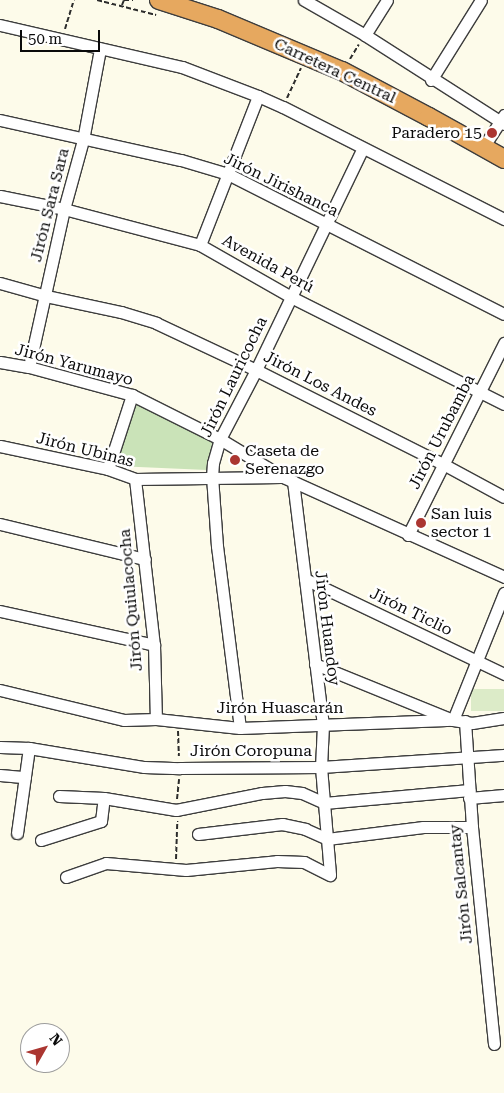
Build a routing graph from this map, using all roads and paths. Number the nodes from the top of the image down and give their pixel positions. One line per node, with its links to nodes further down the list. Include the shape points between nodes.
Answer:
1 (74, 0): 11 (path)
2 (98, 0): 7 (path)
3 (133, 0): 7 (path, via 124,0)
4 (304, 0): 10 (street)
5 (387, 0): 10 (street)
6 (481, 0): 15 (street)
7 (122, 6): 8 (path)
8 (158, 8): 14 (highway, Carretera Central, via 218,19)
9 (0, 25): 11 (street)
10 (365, 35): 14 (path); 15 (street)
11 (62, 40): 12 (street)
12 (100, 49): 16 (street, via 182,67); 20 (street, Jirón Sara Sara)
13 (301, 67): 17 (path)
14 (342, 71): 21 (highway, Carretera Central)
15 (431, 80): 19 (street)
16 (258, 96): 17 (street); 24 (street)
17 (283, 106): 22 (street)
18 (0, 120): 20 (street, Jirón Jirishanca)
19 (503, 120): 21 (street)
20 (83, 140): 24 (street, Jirón Jirishanca, via 181,160); 26 (street, Jirón Sara Sara)
21 (484, 146): 23 (highway, Carretera Central)
22 (363, 148): 27 (street); 28 (street, Jirón Lauricocha)
23 (504, 159)
24 (228, 174): 28 (street, Jirón Jirishanca); 29 (street)
25 (0, 196): 26 (street, Avenida Perú)
26 (64, 209): 29 (street, Avenida Perú); 31 (street, Jirón Sara Sara)
27 (504, 219)
28 (326, 224): 32 (street, Jirón Lauricocha); 33 (street, Jirón Jirishanca)
29 (200, 245): 32 (street, Avenida Perú)
30 (0, 282): 31 (street, Jirón Los Andes)
31 (46, 296): 36 (street, Jirón Sara Sara); 37 (street, Jirón Los Andes, via 156,323)
32 (292, 297): 37 (street, Jirón Lauricocha); 38 (street, Avenida Perú)
33 (504, 314)
34 (504, 343): 38 (street, Jirón Urubamba)
35 (0, 362): 36 (street, Jirón Yarumayo)
36 (29, 367): 39 (street, Jirón Yarumayo)
37 (256, 370): 41 (street, Jirón Lauricocha); 43 (street, Jirón Los Andes)
38 (480, 393): 40 (street, Avenida Perú); 43 (street, Jirón Urubamba)
39 (132, 395): 41 (street, Jirón Yarumayo); 44 (street)
40 (504, 404)
41 (220, 439): 45 (street, Jirón Lauricocha); 47 (street, Jirón Yarumayo)
42 (0, 446): 44 (street, Jirón Ubinas)
43 (443, 464): 48 (street, Jirón Los Andes); 50 (street, Jirón Urubamba)
44 (108, 469): 46 (street, Jirón Ubinas)
45 (212, 476): 46 (street, Jirón Ubinas); 47 (street, Jirón Ubinas); 66 (street, Jirón Lauricocha)
46 (135, 479): 51 (street, Jirón Quiulacocha)
47 (288, 479): 50 (street, Jirón Yarumayo); 53 (street, Jirón Huandoy)
48 (504, 497)
49 (0, 524): 51 (street)
50 (408, 535): 52 (street, Jirón Yarumayo)
51 (145, 559): 56 (street, Jirón Quiulacocha)
52 (504, 577)
53 (305, 578): 57 (street, Jirón Ticlio); 58 (street, Jirón Huandoy)
54 (504, 593): 57 (street, Jirón Salcantay)
55 (0, 611): 56 (street)
56 (154, 645): 62 (street, Jirón Quiulacocha)
57 (476, 661): 59 (street, Jirón Ticlio); 64 (street, Jirón Salcantay)
58 (315, 664): 64 (street); 65 (street, Jirón Huandoy)
59 (504, 674)
60 (0, 690): 62 (street, Jirón Huascarán, via 124,720)
61 (504, 718): 64 (street, Jirón Huascarán)
62 (156, 719): 63 (street, Jirón Huascarán)
63 (178, 721): 66 (street, Jirón Huascarán); 72 (path)
64 (459, 721): 65 (street, Jirón Huascarán); 70 (street, Jirón Salcantay)
65 (324, 725): 66 (street, Jirón Huascarán); 71 (street, Jirón Huandoy)
66 (240, 728)
67 (0, 747): 68 (street, Jirón Coropuna)
68 (29, 748): 72 (street, Jirón Coropuna, via 144,767); 74 (street)
69 (504, 756): 70 (street, Jirón Coropuna)
70 (468, 758): 71 (street, Jirón Coropuna); 75 (street, Jirón Salcantay)
71 (321, 767): 72 (street, Jirón Coropuna); 79 (street, Jirón Huandoy)
72 (180, 768): 80 (path)
73 (0, 774): 74 (street)
74 (25, 777): 82 (street)
75 (469, 794): 76 (street); 79 (street); 81 (street, Jirón Salcantay)
76 (504, 795)
77 (59, 796): 78 (street)
78 (104, 798): 80 (street); 85 (street, via 101,821)
79 (324, 804): 80 (street, via 302,793 285,791); 84 (street, Jirón Huandoy)
80 (176, 810): 86 (path)
81 (472, 827): 84 (street, via 423,827); 88 (street, Jirón Salcantay)
82 (17, 833)
83 (198, 834): 84 (street, via 282,824)
84 (326, 839): 86 (street, Jirón Huandoy, via 330,875 304,862)
85 (41, 840)
86 (176, 869): 87 (street, via 106,863)
87 (66, 877)
88 (494, 1044)

